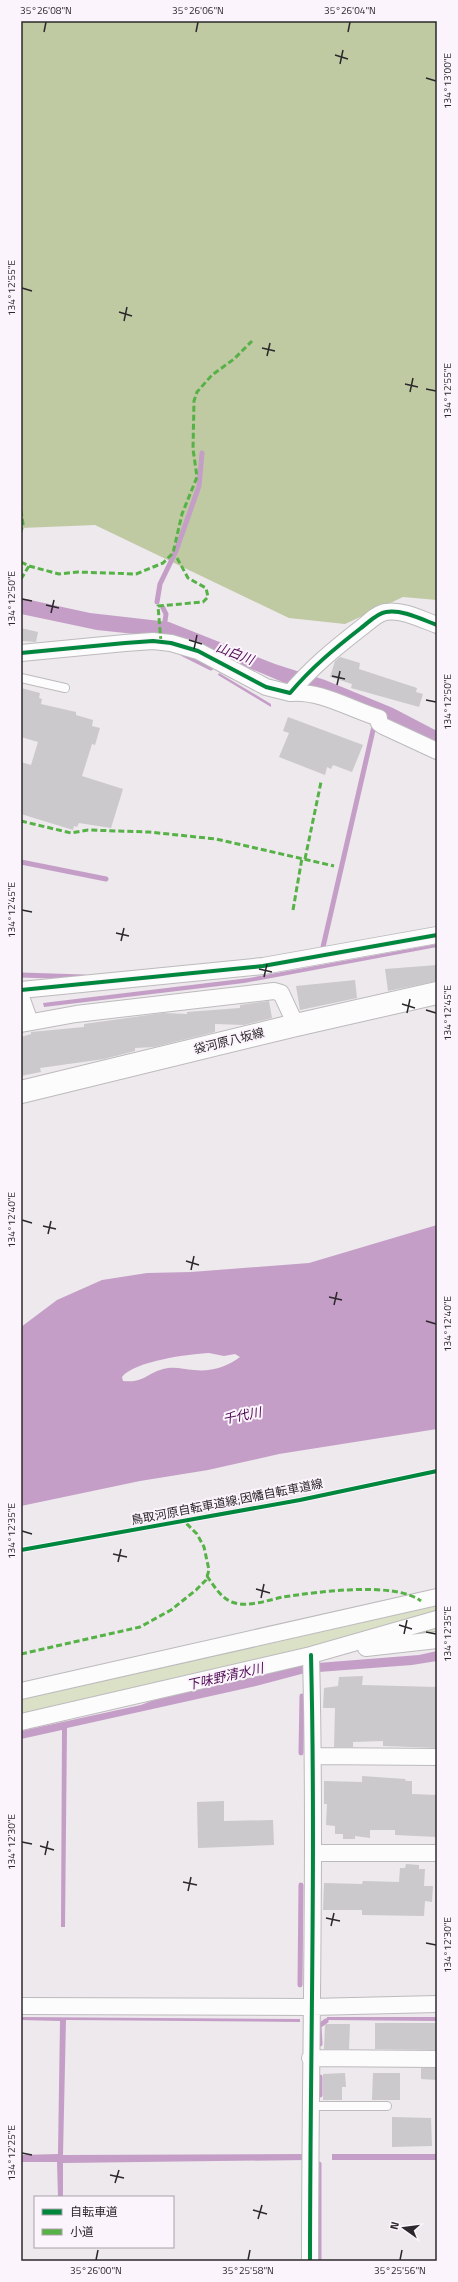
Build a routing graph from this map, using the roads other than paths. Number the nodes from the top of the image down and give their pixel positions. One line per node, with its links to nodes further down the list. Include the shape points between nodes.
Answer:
1 (437, 625): 5 (street, via 404,614 386,612 337,645)
2 (21, 653): 5 (street, via 152,641 171,643 198,651 266,687)
3 (21, 678): 4 (lane)
4 (65, 688)
5 (292, 690): 6 (street, via 313,694 379,718 379,723 383,726)
6 (437, 751)
7 (437, 935): 8 (street, via 263,966)
8 (21, 990)
9 (437, 993): 12 (main road, 袋河原八坂線)
10 (21, 997): 11 (street)
11 (25, 1023): 12 (street, via 76,1014 274,991 281,993)
12 (296, 1025): 13 (main road, 袋河原八坂線)
13 (21, 1092)
14 (437, 1597): 18 (street)
15 (437, 1619): 17 (street)
16 (437, 1640): 17 (street)
17 (311, 1655): 19 (street); 20 (street)
18 (21, 1691)
19 (21, 1722)
20 (313, 1756): 21 (street); 22 (street)
21 (437, 1757)
22 (314, 1853): 23 (street); 26 (street)
23 (437, 1853)
24 (437, 2004): 26 (street)
25 (21, 2006): 26 (street)
26 (311, 2007): 27 (street)
27 (310, 2058): 28 (street); 29 (street)
28 (437, 2059)
29 (310, 2106): 30 (lane); 31 (street)
30 (387, 2106)
31 (310, 2261)

